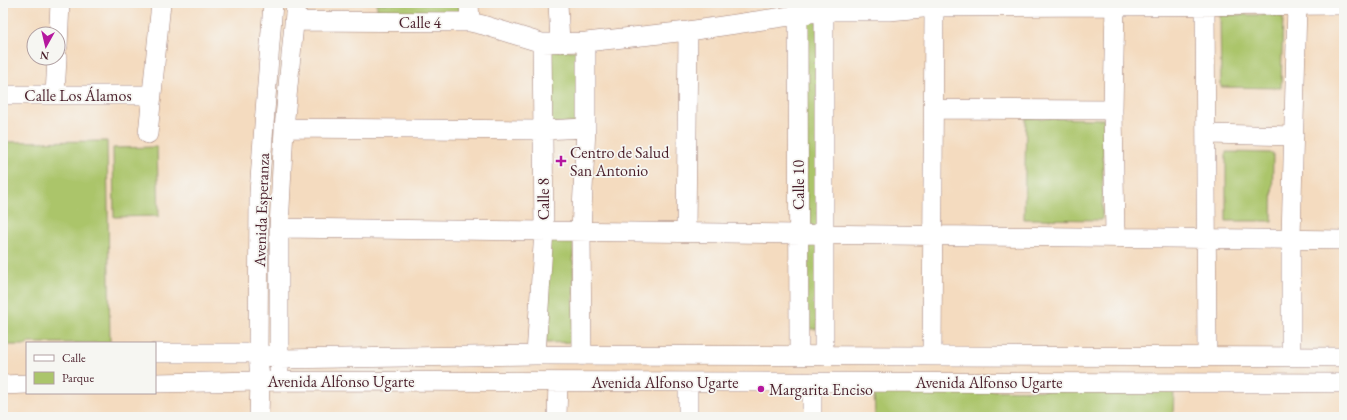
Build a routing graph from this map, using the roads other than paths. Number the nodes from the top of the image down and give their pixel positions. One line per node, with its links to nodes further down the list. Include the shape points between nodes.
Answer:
1 (60, 3): 16 (street)
2 (161, 3): 23 (street)
3 (273, 3): 44 (street, Avenida Esperanza, via 259,193)
4 (469, 3): 15 (street)
5 (558, 3): 19 (street, Calle 8)
6 (1205, 4): 8 (street, Calle 4); 9 (street, Calle 4); 30 (street)
7 (955, 5): 8 (street, Calle 4); 11 (street, Calle 4)
8 (1115, 5): 25 (street)
9 (1297, 5): 10 (street, Calle 4); 31 (street)
10 (1344, 5)
11 (934, 7): 12 (street, Calle 4, via 889,11); 24 (street)
12 (824, 11): 14 (street, Calle 4); 37 (street)
13 (295, 12): 15 (street, Calle 4); 26 (street)
14 (798, 15): 17 (street, Calle 4); 36 (street, Calle 10)
15 (470, 22): 19 (street, Calle 4)
16 (59, 26)
17 (688, 31): 18 (street, Calle 4); 35 (street)
18 (586, 42): 19 (street, Calle 4); 27 (street)
19 (551, 43): 28 (street, Calle 8)
20 (57, 66): 22 (street)
21 (3, 95): 22 (street, Calle Los Álamos)
22 (55, 95): 23 (street, Calle Los Álamos)
23 (152, 95): 29 (street)
24 (934, 109): 25 (street); 38 (street)
25 (1113, 110): 39 (street)
26 (284, 128): 28 (street); 32 (street)
27 (586, 128): 28 (street); 34 (street)
28 (543, 130): 33 (street, Calle 8)
29 (148, 134)
30 (1206, 134): 31 (street); 40 (street)
31 (1294, 136): 41 (street)
32 (284, 228): 33 (street); 53 (street, via 294,348 333,351); 54 (street)
33 (544, 230): 34 (street); 45 (street, Calle 8)
34 (581, 231): 35 (street); 46 (street)
35 (686, 232): 36 (street)
36 (798, 234): 37 (street); 47 (street, Calle 10)
37 (823, 234): 38 (street); 48 (street)
38 (933, 236): 39 (street); 49 (street)
39 (1115, 237): 40 (street)
40 (1207, 238): 41 (street); 50 (street)
41 (1291, 238): 42 (street); 51 (street)
42 (1344, 240)
43 (156, 353): 44 (street, Avenida Alfonso Ugarte)
44 (258, 353): 54 (street, Avenida Alfonso Ugarte); 55 (street, Avenida Esperanza)
45 (536, 355): 46 (street, Avenida Alfonso Ugarte); 53 (street, Avenida Alfonso Ugarte)
46 (582, 356): 47 (street, Avenida Alfonso Ugarte)
47 (798, 356): 48 (street, Avenida Alfonso Ugarte)
48 (824, 356): 49 (street, Avenida Alfonso Ugarte)
49 (932, 356): 50 (street, Avenida Alfonso Ugarte)
50 (1207, 357): 51 (street, Avenida Alfonso Ugarte)
51 (1291, 357): 52 (street, Avenida Alfonso Ugarte)
52 (1344, 357)
53 (361, 358): 54 (street, Avenida Alfonso Ugarte)
54 (280, 359): 55 (street)
55 (269, 381): 56 (street, Avenida Alfonso Ugarte); 57 (street, Avenida Alfonso Ugarte); 63 (street, Avenida Esperanza)
56 (156, 382)
57 (558, 382): 58 (street, Avenida Alfonso Ugarte); 64 (street)
58 (688, 382): 59 (street, Avenida Alfonso Ugarte); 65 (street)
59 (812, 382): 60 (street, Avenida Alfonso Ugarte); 66 (street)
60 (1344, 383)
61 (26, 384): 62 (street)
62 (3, 385)
63 (259, 417)
64 (558, 417)
65 (688, 417)
66 (812, 417)

